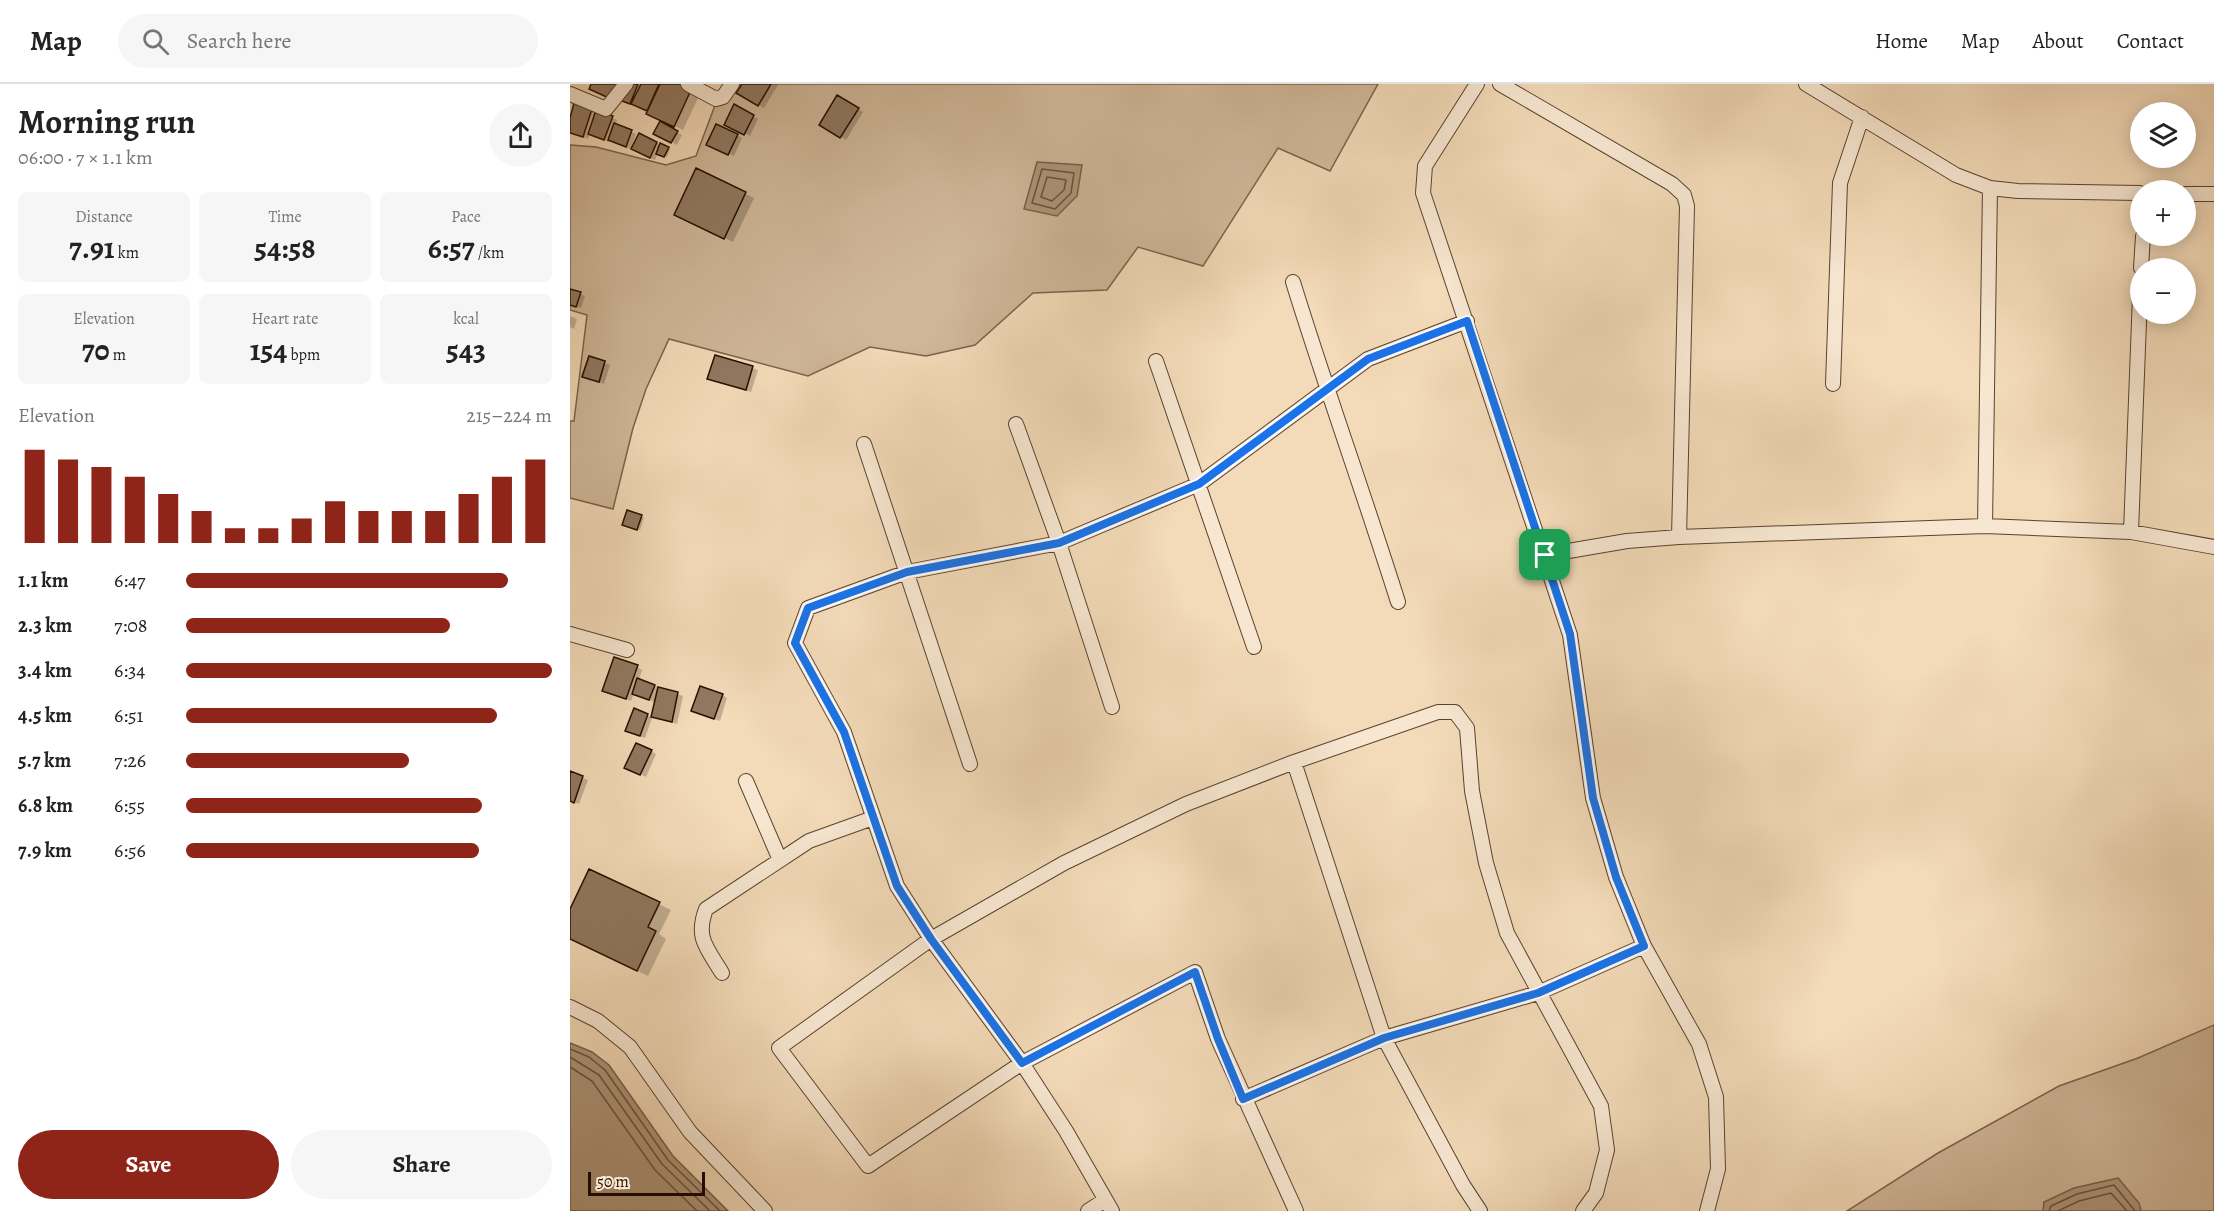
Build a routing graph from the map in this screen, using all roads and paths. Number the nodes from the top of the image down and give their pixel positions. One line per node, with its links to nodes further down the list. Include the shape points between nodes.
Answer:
1 (626, 84): 7 (street, via 606,109)
2 (688, 84): 3 (street, via 716,99 723,97)
3 (732, 84)
4 (1477, 84): 14 (street, via 1425,166 1423,192)
5 (1500, 84): 24 (street, via 1672,184 1684,195 1687,206)
6 (1806, 84): 8 (street)
7 (570, 94)
8 (1863, 117): 9 (street, via 1956,175); 17 (street, via 1840,183)
9 (1990, 188): 10 (street); 22 (street)
10 (2130, 193)
11 (2196, 194): 12 (street)
12 (2214, 194)
13 (1293, 282): 18 (street)
14 (1467, 321): 18 (street, via 1368,359); 27 (street)
15 (2139, 324): 23 (street)
16 (1156, 361): 21 (street)
17 (1833, 384)
18 (1326, 390): 21 (street); 29 (street, via 1348,443)
19 (1016, 424): 25 (street)
20 (864, 444): 28 (street)
21 (1199, 484): 25 (street); 31 (street)
22 (1985, 526): 23 (street); 24 (street)
23 (2131, 532): 26 (street)
24 (1678, 537): 27 (street)
25 (1059, 543): 28 (street); 33 (street)
26 (2214, 547)
27 (1545, 555): 40 (street, via 1570,634 1593,798 1616,877)
28 (907, 572): 35 (street); 37 (street, via 808,608 795,643 844,732)
29 (1398, 602)
30 (570, 634): 32 (street)
31 (1254, 647)
32 (627, 650)
33 (1112, 707)
34 (1294, 762): 39 (street, via 1186,804 1084,854); 42 (street, via 1438,712 1455,712 1467,728 1472,791 1486,863 1507,933); 44 (street)
35 (969, 764)
36 (746, 781): 38 (street)
37 (873, 818): 38 (street, via 809,840); 39 (street, via 897,886)
38 (780, 860): 41 (street, via 706,909 700,926 702,939)
39 (931, 939): 45 (street); 45 (street, via 778,1047 868,1166)
40 (1644, 946): 42 (street); 53 (street, via 1699,1044 1716,1097 1718,1168)
41 (722, 973)
42 (1538, 993): 44 (street); 52 (street, via 1601,1106 1607,1150 1596,1193)
43 (570, 1007): 48 (street, via 598,1021 630,1047 690,1132)
44 (1384, 1038): 46 (street); 51 (street)
45 (1022, 1063): 46 (street, via 1195,972); 47 (street)
46 (1243, 1099): 50 (street)
47 (1109, 1205): 49 (street)
48 (765, 1211)
49 (1088, 1211)
50 (1296, 1211)
51 (1480, 1211)
52 (1582, 1211)
53 (1707, 1211)

